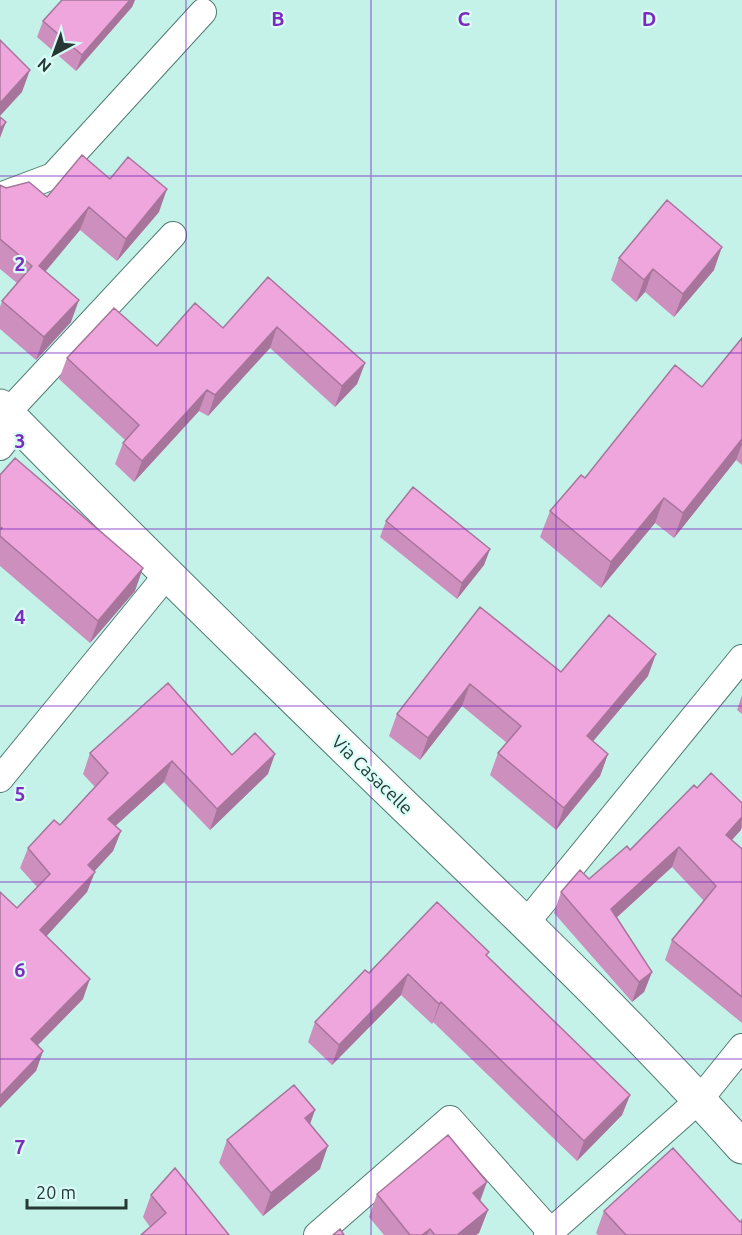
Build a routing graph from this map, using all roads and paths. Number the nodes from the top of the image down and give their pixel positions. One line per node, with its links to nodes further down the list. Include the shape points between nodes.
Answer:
1 (203, 12): 2 (street, via 53,176)
2 (0, 196)
3 (173, 235): 4 (street)
4 (6, 423): 5 (street, Via Casacelle)
5 (166, 576): 7 (street); 8 (street, Via Casacelle)
6 (742, 658): 8 (street)
7 (0, 779)
8 (525, 923): 10 (street, Via Casacelle)
9 (742, 1047): 10 (street)
10 (700, 1099): 11 (street, Via Casacelle); 12 (street)
11 (742, 1146)
12 (549, 1234): 13 (street, via 450,1119)
13 (317, 1235)

